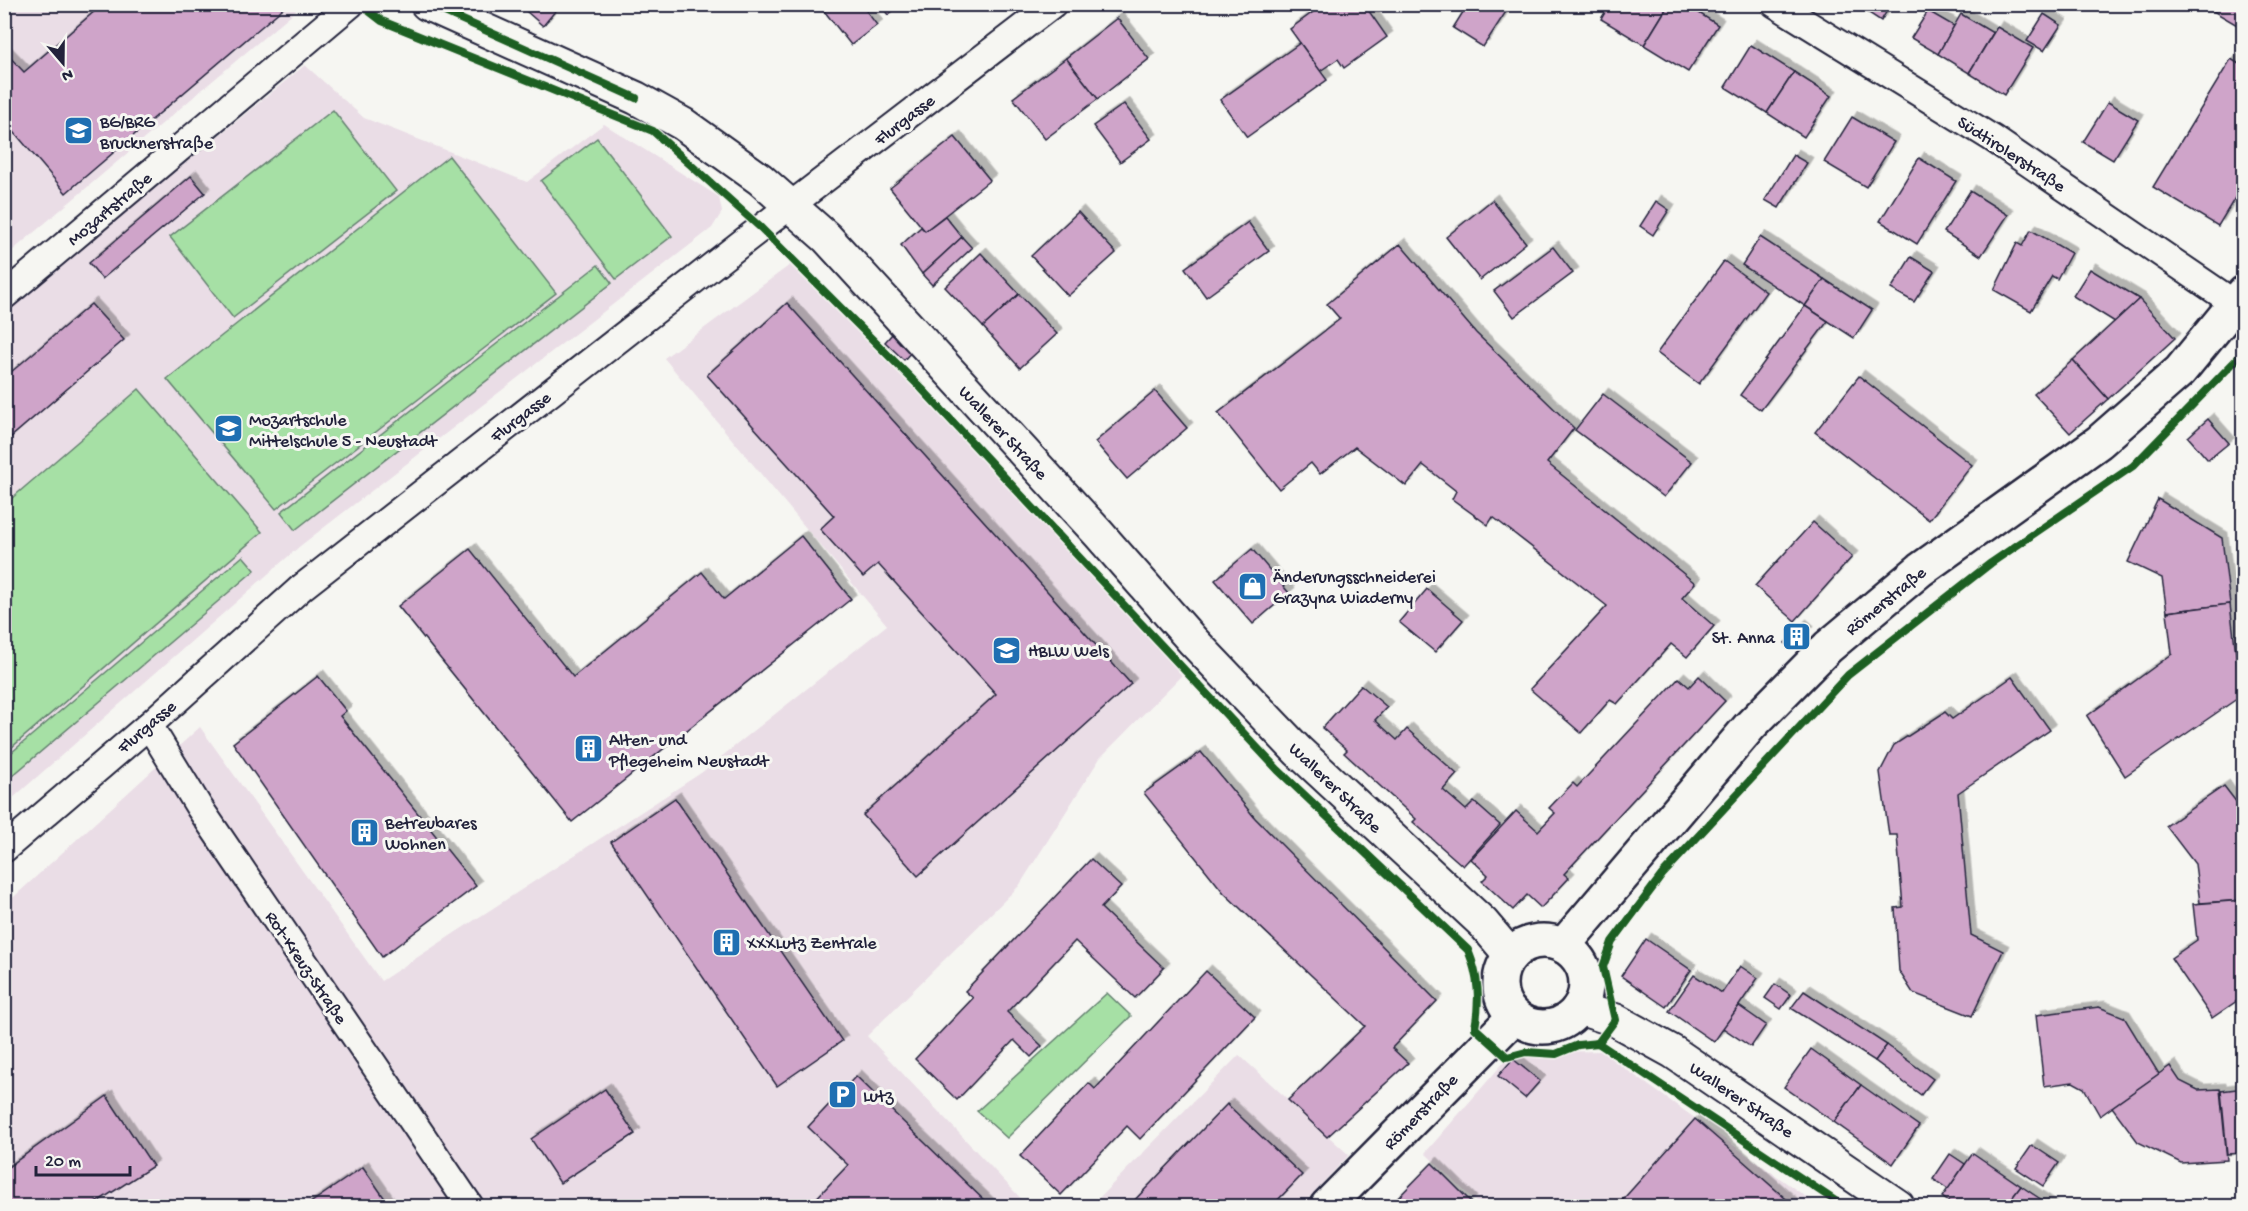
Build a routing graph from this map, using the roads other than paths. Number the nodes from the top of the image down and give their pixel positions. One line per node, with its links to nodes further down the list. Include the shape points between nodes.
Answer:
1 (351, 4): 6 (street, Mozartstraße)
2 (427, 4): 5 (street, Wallerer Straße, via 608,84 683,124 760,179)
3 (1053, 4): 5 (street, Flurgasse)
4 (1774, 4): 7 (street, Südtirolerstraße, via 1992,138)
5 (791, 207): 8 (street, Flurgasse, via 301,588); 11 (street, Wallerer Straße, via 826,238 1298,751 1483,923)
6 (4, 296)
7 (2241, 303): 10 (main road, Römerstraße, via 2180,370 2099,442 1920,570 1828,646 1750,726)
8 (149, 725): 9 (street, Flurgasse); 15 (street, Rot-Kreuz-Straße, via 199,807)
9 (4, 849)
10 (1563, 946): 11 (main road, via 1534,942); 12 (main road, via 1578,959 1585,978)
11 (1510, 956): 13 (main road, via 1499,984 1503,1001)
12 (1578, 1008): 13 (main road, via 1562,1023 1546,1027 1528,1025); 14 (street, Wallerer Straße, via 1615,1020 1673,1052)
13 (1514, 1017): 16 (main road, Römerstraße)
14 (1879, 1201)
15 (470, 1206)
16 (1327, 1206)

